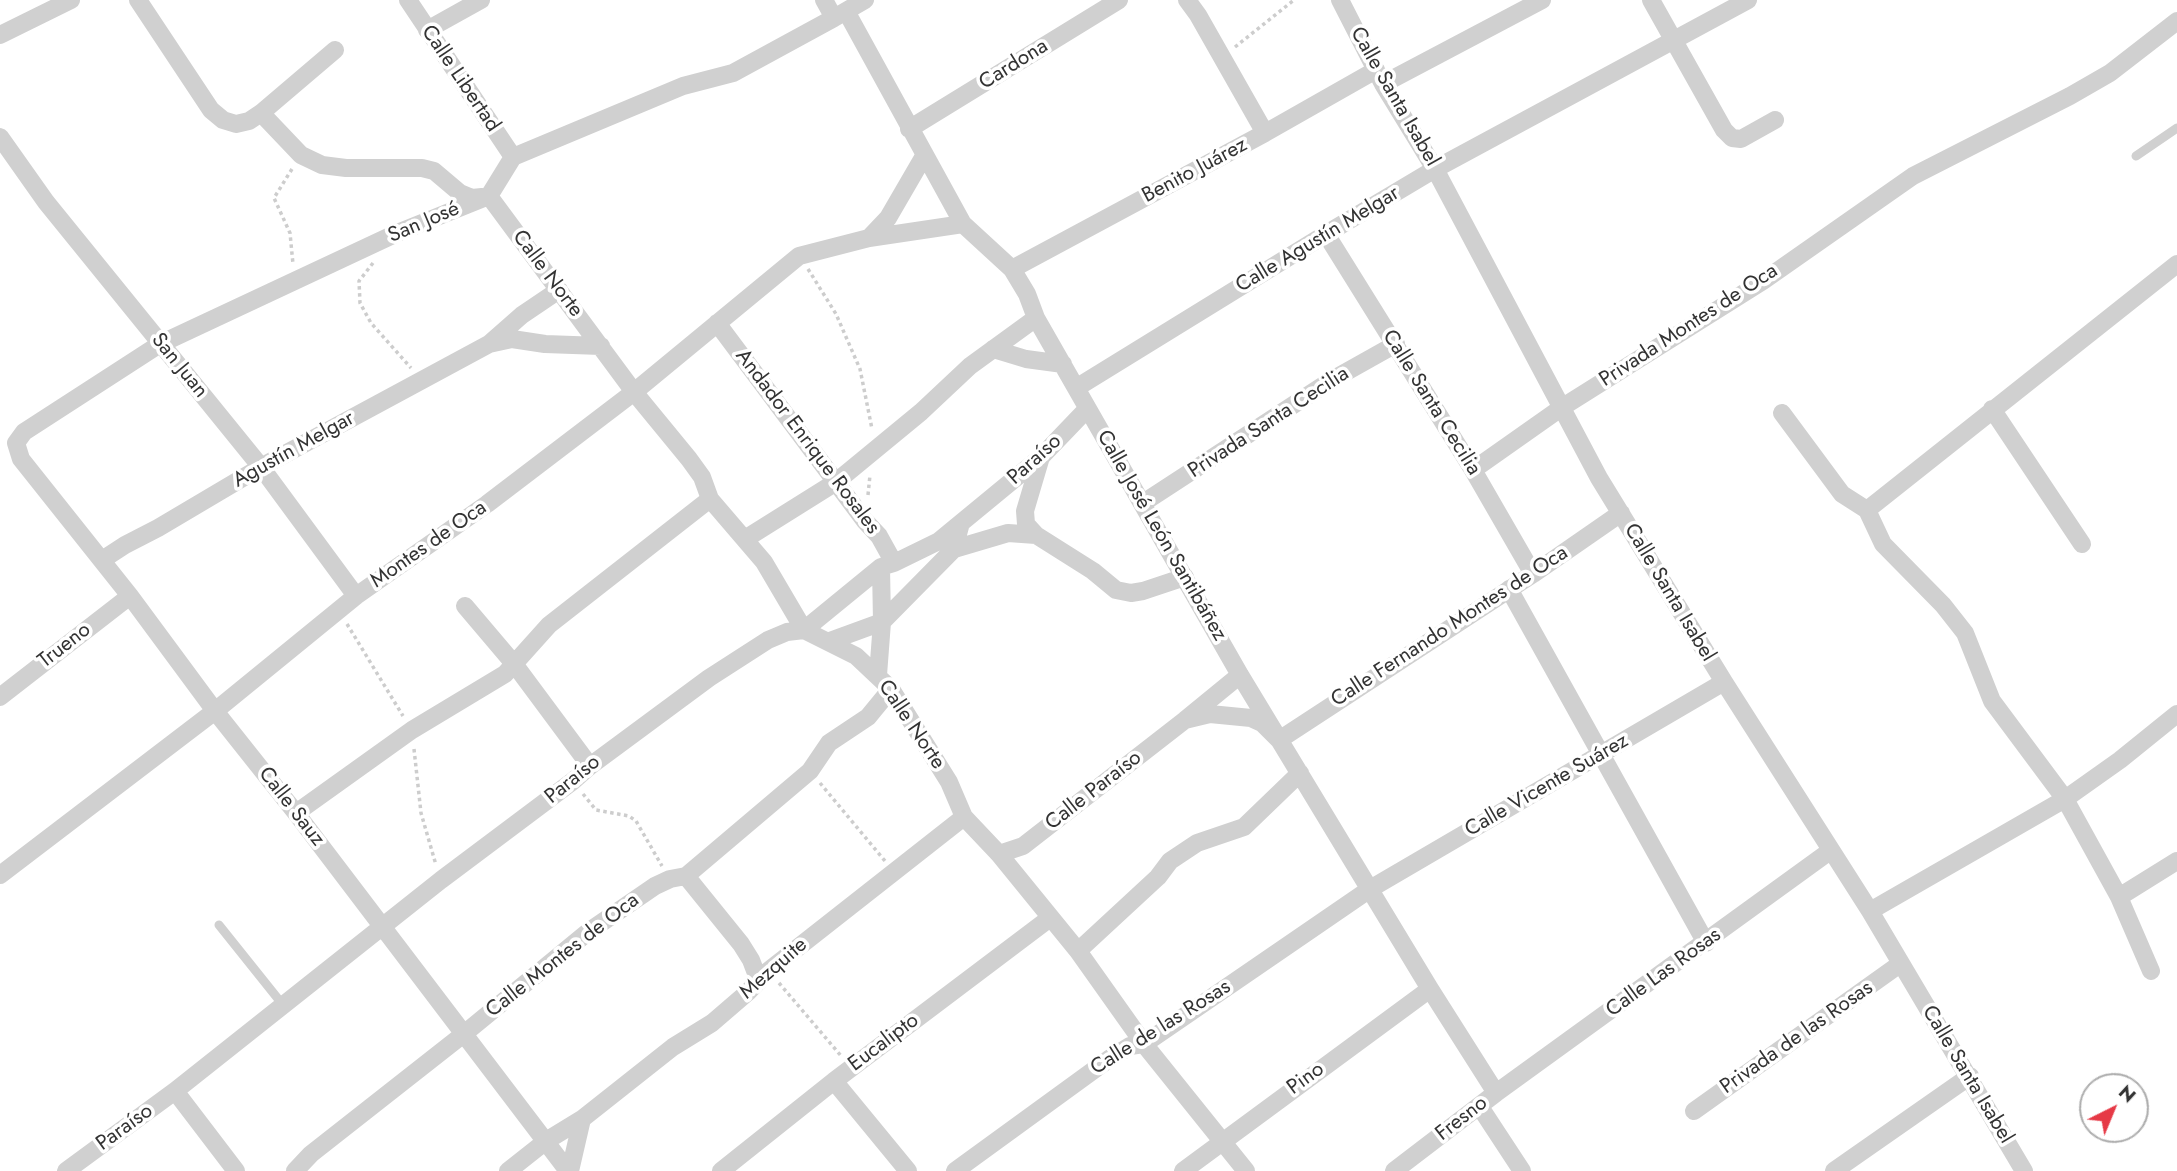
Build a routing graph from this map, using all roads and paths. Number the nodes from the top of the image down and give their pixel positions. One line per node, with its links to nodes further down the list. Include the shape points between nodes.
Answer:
1 (71, 0): 17 (street)
2 (138, 0): 22 (street, via 211,110 236,124)
3 (408, 0): 16 (street, Calle Libertad)
4 (481, 0): 16 (street)
5 (824, 0): 14 (street, Calle José León Santibáñez)
6 (865, 0): 14 (street)
7 (1119, 0): 25 (street, Cardona)
8 (1187, 0): 20 (street)
9 (1294, 0): 20 (path)
10 (1340, 0): 21 (street, Calle Santa Isabel)
11 (1542, 0): 21 (street, Benito Juárez)
12 (1651, 0): 18 (street)
13 (1748, 0): 18 (street, Calle Agustín Melgar)
14 (840, 14): 25 (street, Calle José León Santibáñez); 31 (street, via 733,73 684,86)
15 (2177, 21): 54 (street, Privada Montes de Oca, via 2110,73 1913,176 1763,281)
16 (427, 30): 31 (street, Calle Libertad)
17 (0, 35)
18 (1674, 39): 23 (street, via 1732,138 1741,139); 32 (street, Calle Agustín Melgar)
19 (335, 50): 22 (street)
20 (1223, 57): 26 (street)
21 (1380, 77): 26 (street, Benito Juárez); 32 (street, Calle Santa Isabel)
22 (261, 113): 28 (street)
23 (1775, 120)
24 (2177, 128): 30 (lane)
25 (909, 129): 29 (street, Calle José León Santibáñez)
26 (1265, 133): 40 (street, Benito Juárez)
27 (0, 137): 45 (street, San Juan)
28 (301, 155): 33 (street, via 346,168 422,168 434,171 460,193 472,198); 41 (path, via 274,198 290,233)
29 (924, 156): 34 (street, Calle José León Santibáñez); 36 (street, via 888,218)
30 (2136, 156)
31 (513, 157): 33 (street)
32 (1435, 169): 35 (street, Calle Agustín Melgar); 54 (street, Calle Santa Isabel)
33 (489, 196): 41 (street, San José); 42 (street, Calle Norte)
34 (962, 223): 36 (street, Montes de Oca); 40 (street, Calle José León Santibáñez)
35 (1326, 234): 47 (street, Calle Santa Cecilia); 52 (street, Calle Agustín Melgar)
36 (869, 238): 37 (street, Montes de Oca)
37 (799, 256): 44 (street, Montes de Oca); 59 (path, via 836,314 860,369)
38 (374, 262): 51 (path, via 359,281 360,303 371,323)
39 (2177, 264): 56 (street)
40 (1012, 269): 43 (street, Calle José León Santibáñez)
41 (294, 282): 45 (street, San José)
42 (558, 290): 46 (street, Agustín Melgar); 48 (street, Calle Norte)
43 (1036, 318): 49 (street); 50 (street, Calle José León Santibáñez)
44 (717, 323): 53 (street, Montes de Oca); 63 (street, Andador Enrique Rosales)
45 (160, 344): 58 (street, San José); 61 (street, San Juan)
46 (489, 344): 48 (street, Agustín Melgar, via 512,340); 51 (street, Agustín Melgar)
47 (1396, 344): 62 (street, Calle Santa Cecilia); 65 (street, Privada Santa Cecilia, via 1330,381)
48 (601, 346): 53 (street, Calle Norte)
49 (993, 349): 50 (street); 59 (street)
50 (1062, 364): 52 (street, Calle José León Santibáñez)
51 (422, 380): 61 (street, Agustín Melgar)
52 (1076, 388): 55 (street, Calle José León Santibáñez)
53 (634, 392): 64 (street, Calle Norte, via 702,477); 80 (street, Montes de Oca)
54 (1561, 408): 62 (street); 67 (street, Calle Santa Isabel)
55 (1087, 409): 60 (street, Paraíso); 65 (street, Calle José León Santibáñez)
56 (1992, 409): 66 (street); 72 (street)
57 (1782, 413): 66 (street, via 1842,494)
58 (8, 443): 74 (street, Calle Sauz)
59 (873, 450): 63 (street); 68 (path)
60 (1041, 457): 69 (street, Paraíso); 70 (street, via 1025,511 1026,524)
61 (261, 467): 74 (street, Agustín Melgar); 80 (street, San Juan)
62 (1473, 470): 76 (street, Calle Santa Cecilia)
63 (836, 482): 68 (street, Andador Enrique Rosales); 71 (street)
64 (710, 499): 71 (street, Calle Norte); 85 (street, via 549,625)
65 (1143, 503): 77 (street, Calle José León Santibáñez)
66 (1867, 510): 100 (street, via 1883,544 1965,633 1992,701)
67 (1621, 513): 76 (street, Calle Fernando Montes de Oca); 88 (street, Calle Santa Isabel)
68 (865, 521): 75 (street, Andador Enrique Rosales, via 879,536)
69 (961, 523): 73 (street); 75 (street, Paraíso, via 939,541)
70 (1036, 535): 73 (street, via 1008,534); 77 (street, via 1116,590 1143,591)
71 (746, 539): 83 (street, Calle Norte)
72 (2082, 544)
73 (954, 548): 82 (street)
74 (102, 560): 79 (street, Calle Sauz)
75 (888, 565): 82 (street); 83 (street, Paraíso)
76 (1532, 574): 78 (street, Calle Fernando Montes de Oca)
77 (1185, 577): 86 (street, Calle José León Santibáñez)
78 (1509, 589): 94 (street, Calle Fernando Montes de Oca); 95 (street)
79 (130, 596): 90 (street, Trueno); 91 (street, Calle Sauz)
80 (356, 596): 91 (street, Montes de Oca)
81 (465, 606): 85 (street)
82 (882, 622): 84 (street); 87 (street)
83 (804, 630): 84 (street, Calle Norte); 96 (street, Paraíso, via 787,632 750,650)
84 (830, 641): 87 (street, Calle Norte)
85 (514, 665): 96 (street); 101 (street, via 486,687 412,730)
86 (1240, 674): 93 (street, Calle Paraíso); 94 (street, Calle José León Santibáñez)
87 (878, 675): 89 (street, Calle Norte)
88 (1724, 682): 95 (street, Calle Vicente Suárez); 103 (street, Calle Santa Isabel)
89 (891, 689): 97 (street, Calle Montes de Oca, via 868,717 829,743); 102 (street, Calle Norte, via 942,770)
90 (0, 697)
91 (215, 711): 101 (street, Calle Sauz); 106 (street, Montes de Oca)
92 (2177, 714): 100 (street)
93 (1185, 720): 94 (street, Calle Paraíso, via 1210,714 1251,718); 104 (street, Calle Paraíso, via 1023,846)
94 (1279, 740): 98 (street, Calle José León Santibáñez)
95 (1602, 755): 109 (street, Calle Vicente Suárez); 115 (street)
96 (590, 765): 99 (street, Paraíso)
97 (810, 771): 107 (path); 108 (street, Calle Montes de Oca)
98 (1300, 773): 109 (street, Calle José León Santibáñez); 116 (street, via 1244,827 1197,843 1170,861)
99 (573, 781): 108 (path, via 596,810 636,821); 114 (street, Paraíso)
100 (2065, 799): 110 (street); 111 (street)
101 (296, 813): 114 (street, Calle Sauz)
102 (964, 817): 104 (street, Calle Norte); 107 (street, Mezquite)
103 (1830, 851): 111 (street, Calle Santa Isabel); 115 (street, Calle Las Rosas)
104 (999, 854): 112 (street, Calle Norte)
105 (2177, 861): 110 (street)
106 (4, 865)
107 (894, 872): 119 (street, Mezquite)
108 (678, 877): 119 (street, via 741,944); 122 (street, Calle Montes de Oca, via 634,899 588,932)
109 (1370, 889): 120 (street, Calle José León Santibáñez); 123 (street, Calle de las Rosas)
110 (2119, 897): 118 (street)
111 (1870, 911): 117 (street, Calle Santa Isabel)
112 (1050, 918): 116 (street, Calle Norte); 124 (street, Eucalipto)
113 (219, 925): 121 (lane)
114 (383, 929): 121 (street, Paraíso); 122 (street, Calle Sauz)
115 (1706, 943): 128 (street, Calle Las Rosas)
116 (1078, 951): 123 (street, Calle Norte)
117 (1900, 964): 125 (street, Calle Santa Isabel); 130 (street, Privada de las Rosas)
118 (2151, 971)
119 (763, 976): 124 (path); 131 (street, Mezquite, via 712,1023 673,1047)
120 (1430, 989): 128 (street, Calle José León Santibáñez); 132 (street, Pino)
121 (283, 1005): 127 (street, Paraíso)
122 (465, 1033): 133 (street, Calle Sauz); 137 (street, Calle Montes de Oca)
123 (1143, 1044): 132 (street, Calle Norte); 142 (street, Calle de las Rosas, via 1108,1059)
124 (851, 1068): 126 (street, Eucalipto)
125 (1970, 1076): 147 (street); 148 (street, Calle Santa Isabel)
126 (834, 1081): 140 (street, Eucalipto); 141 (street)
127 (175, 1091): 135 (street, Paraíso); 136 (street)
128 (1496, 1093): 129 (street, Fresno)
129 (1480, 1107): 134 (street, Fresno); 146 (street)
130 (1694, 1111)
131 (582, 1119): 133 (street, Mezquite); 139 (street)
132 (1222, 1140): 143 (street, Pino); 144 (street, Calle Norte)
133 (546, 1141): 138 (street, Mezquite); 139 (street, Calle Sauz)
134 (1418, 1164): 145 (street, Fresno)
135 (66, 1171)
136 (236, 1171)
137 (295, 1171)
138 (508, 1171)
139 (569, 1171)
140 (720, 1171)
141 (908, 1171)
142 (955, 1171)
143 (1183, 1171)
144 (1246, 1171)
145 (1394, 1171)
146 (1521, 1171)
147 (1834, 1171)
148 (2024, 1171)

